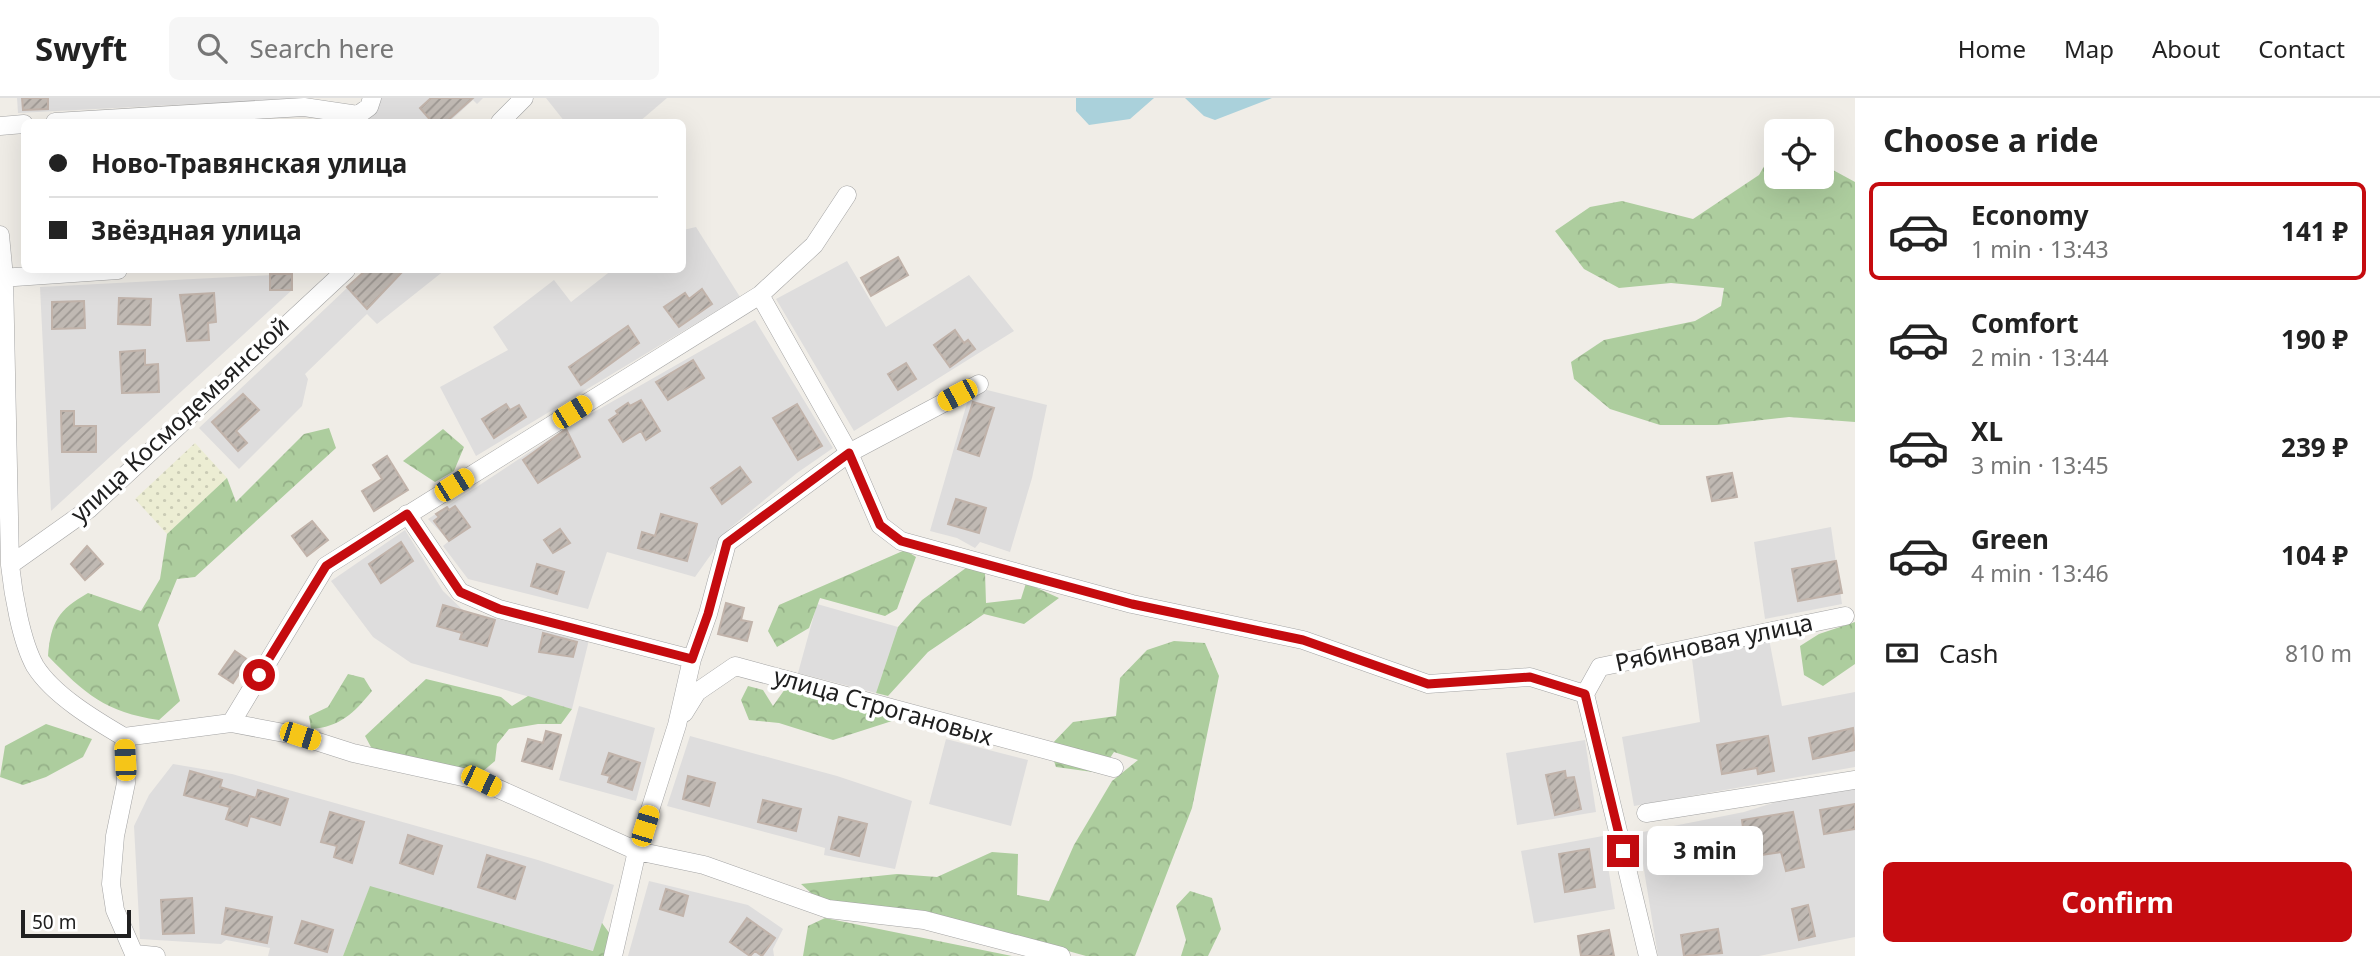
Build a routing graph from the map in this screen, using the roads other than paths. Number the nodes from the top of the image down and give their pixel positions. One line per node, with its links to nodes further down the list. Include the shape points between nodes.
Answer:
1 (372, 98): 3 (street, via 369,107 358,114 304,107)
2 (524, 98): 4 (street)
3 (105, 119)
4 (503, 119)
5 (21, 124): 6 (street)
6 (0, 126)
7 (847, 195): 12 (street, via 814,245)
8 (0, 235): 11 (street)
9 (68, 273): 11 (street)
10 (342, 273): 16 (street, улица Космодемьянской, via 89,509)
11 (2, 277): 16 (street)
12 (760, 295): 14 (street); 15 (street)
13 (979, 384): 14 (street)
14 (849, 453): 18 (street, via 727,543); 19 (street, via 880,525 901,541 1132,604 1303,640 1428,684 1530,677)
15 (407, 514): 18 (street, via 460,592 499,609); 20 (street, via 326,566)
16 (10, 565): 22 (street, via 13,601 35,666 80,712)
17 (1845, 615): 19 (street, Рябиновая улица, via 1600,667)
18 (692, 659): 21 (street)
19 (1585, 694): 31 (street)
20 (230, 723): 22 (street); 26 (street, via 481,781)
21 (677, 725): 23 (street, улица Строгановых, via 697,692 735,666); 26 (street)
22 (124, 737): 27 (street, via 126,783 111,884 114,910)
23 (1114, 768)
24 (1855, 780): 25 (street)
25 (1646, 813)
26 (637, 851): 29 (street); 30 (street, via 704,865 828,909 924,919)
27 (135, 955): 28 (street)
28 (156, 956)
29 (613, 956)
30 (1061, 956)
31 (1647, 956)

